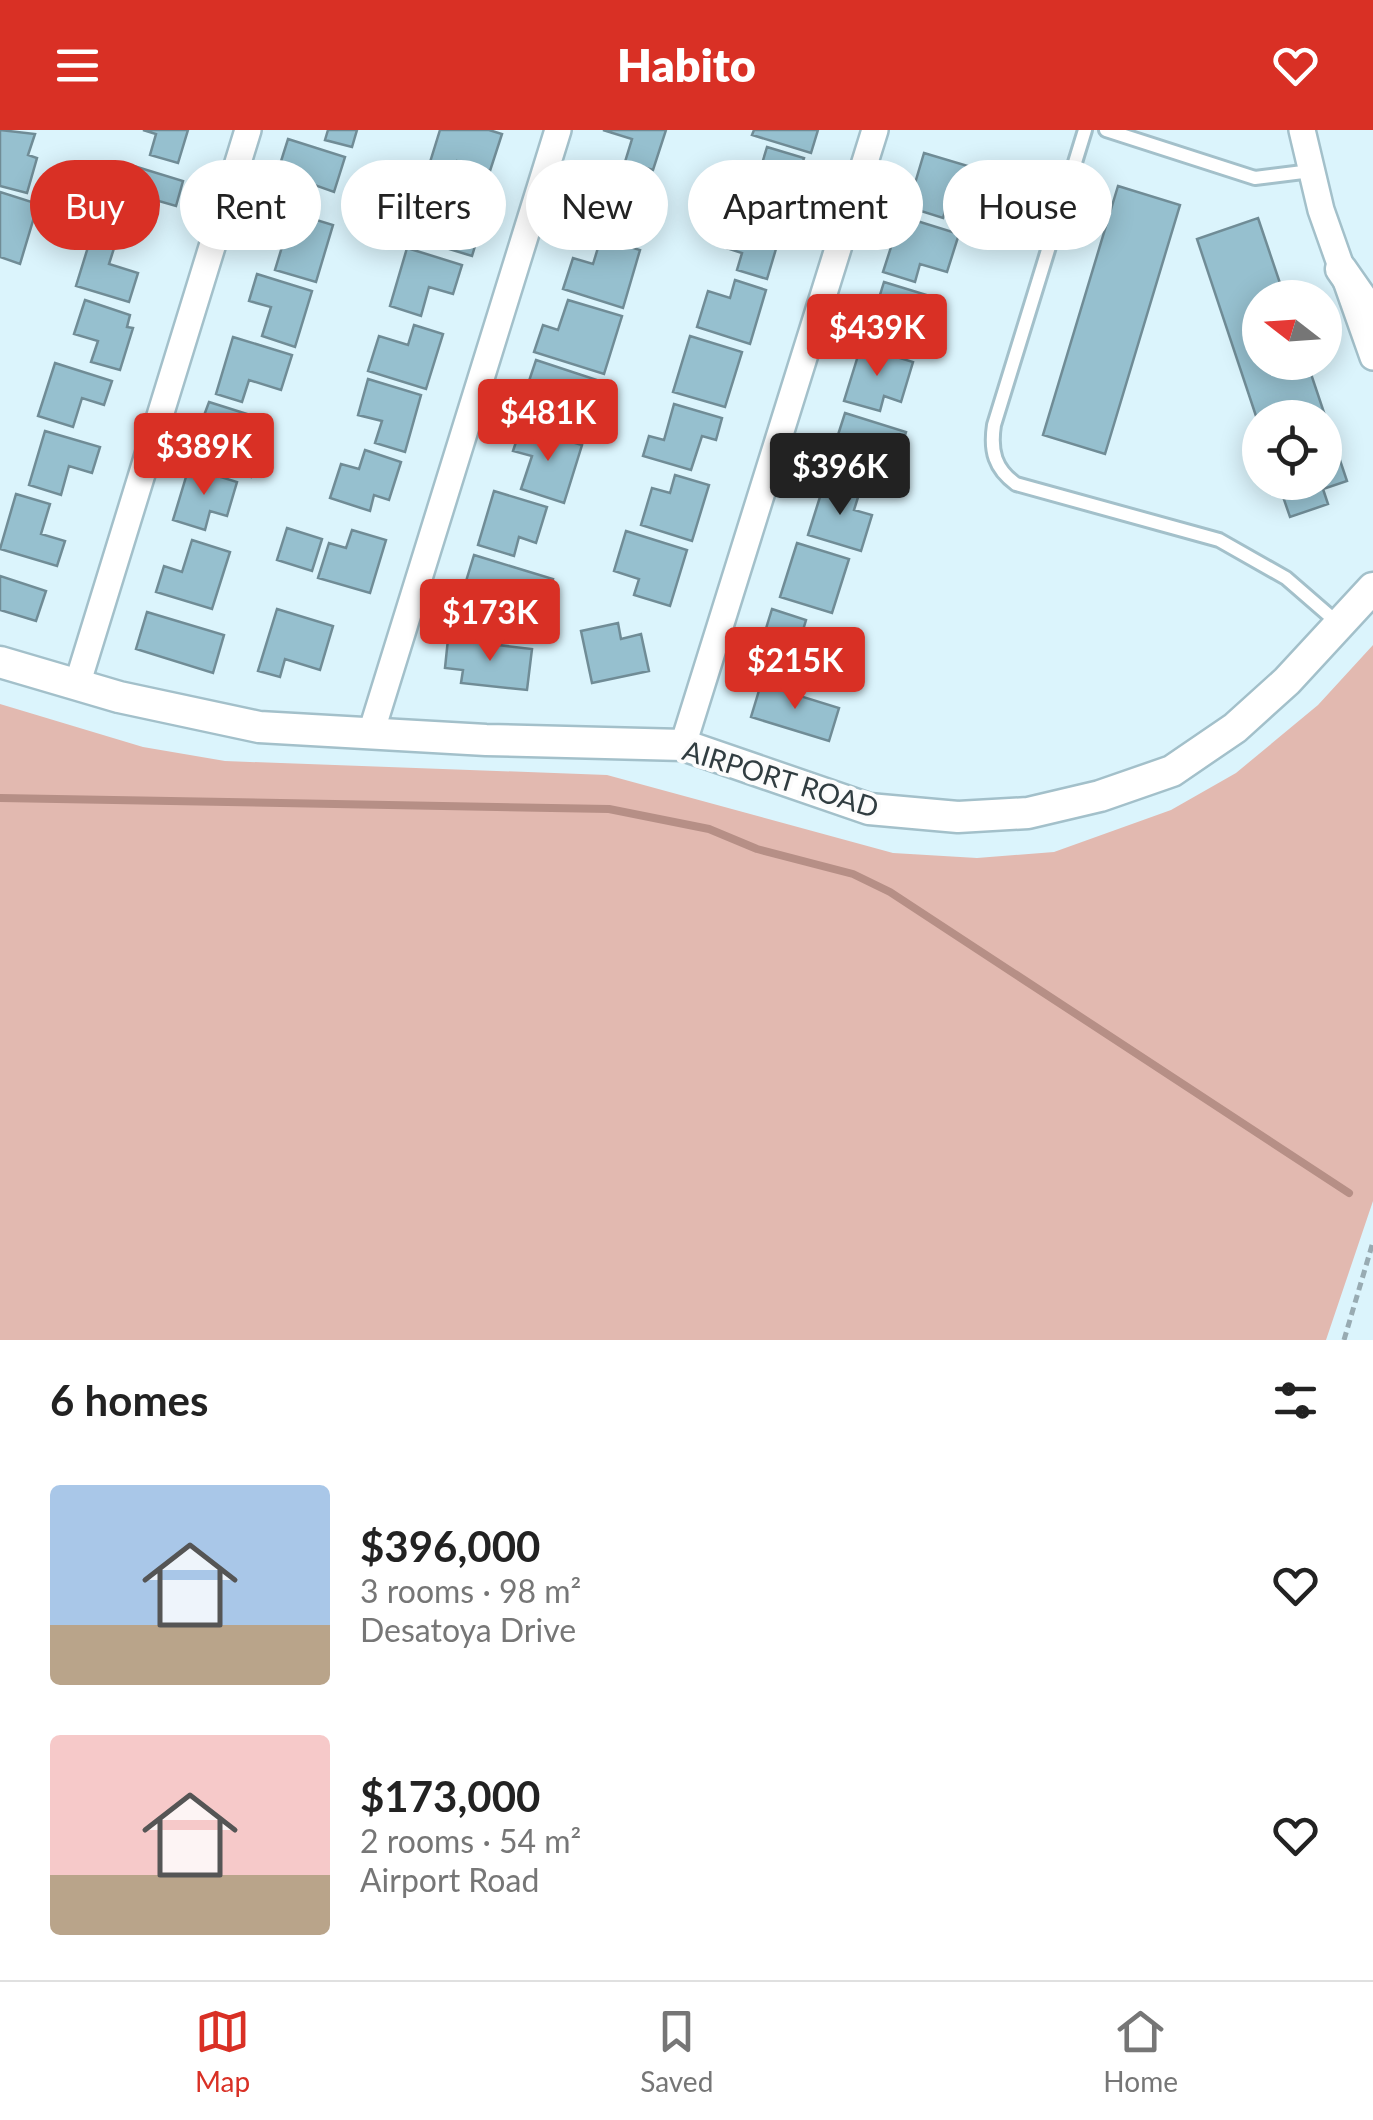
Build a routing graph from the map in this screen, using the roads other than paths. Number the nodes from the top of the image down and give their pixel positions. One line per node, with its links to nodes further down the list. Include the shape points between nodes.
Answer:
1 (248, 130): 14 (street)
2 (558, 130): 15 (street)
3 (876, 130): 16 (street)
4 (1085, 130): 12 (lane, via 994,425 994,458 1016,484 1219,540 1286,578)
5 (1106, 130): 7 (lane, via 1255,178)
6 (1302, 130): 7 (street)
7 (1311, 171): 8 (street)
8 (1341, 269): 9 (street); 10 (street)
9 (1373, 315)
10 (1373, 357)
11 (1373, 588): 12 (street, AIRPORT ROAD)
12 (1339, 624): 16 (street, AIRPORT ROAD, via 1235,728 1172,771 1028,813 958,818 869,810)
13 (0, 662): 14 (street, AIRPORT ROAD)
14 (77, 684): 15 (street, AIRPORT ROAD, via 259,728)
15 (371, 733): 16 (street, AIRPORT ROAD)
16 (683, 746)

